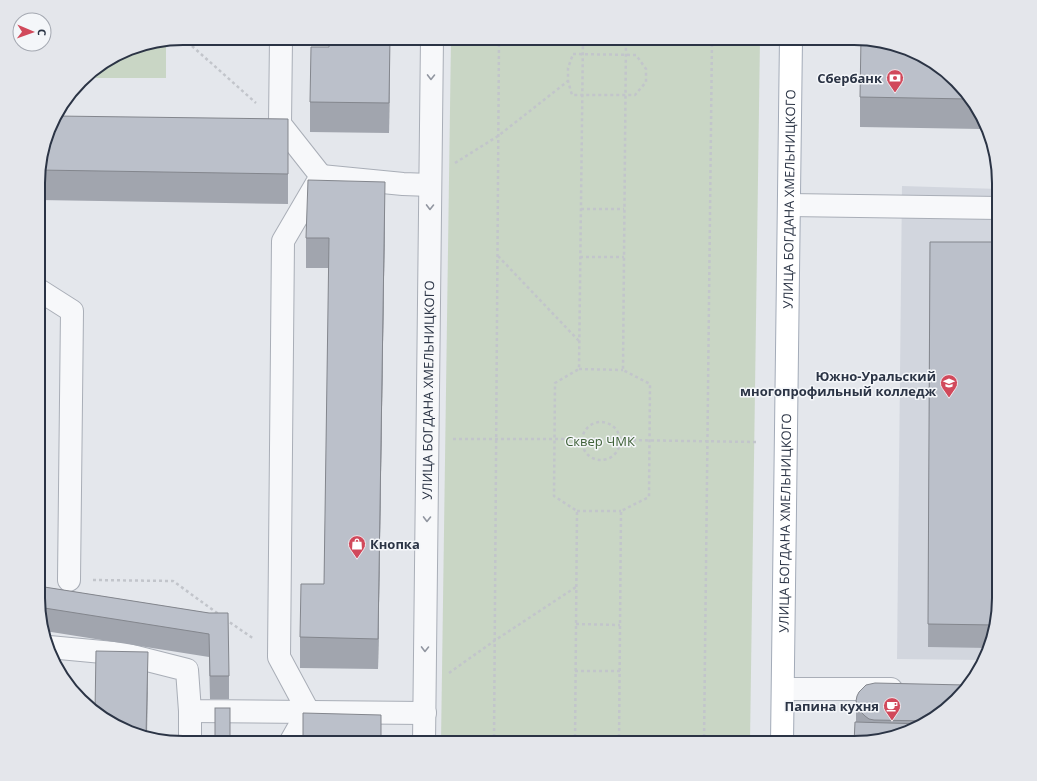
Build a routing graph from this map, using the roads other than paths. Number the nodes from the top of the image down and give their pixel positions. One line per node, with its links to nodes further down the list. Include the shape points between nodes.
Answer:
1 (280, 45): 4 (street, via 272,124)
2 (432, 45): 5 (street, УЛИЦА БОГДАНА ХМЕЛЬНИЦКОГО, one-way to 5)
3 (791, 45): 6 (main road, УЛИЦА БОГДАНА ХМЕЛЬНИЦКОГО)
4 (321, 176): 5 (street, via 403,184); 14 (street, via 283,241 279,657)
5 (430, 178): 15 (street, УЛИЦА БОГДАНА ХМЕЛЬНИЦКОГО, one-way to 15)
6 (788, 205): 7 (street); 11 (main road, УЛИЦА БОГДАНА ХМЕЛЬНИЦКОГО)
7 (992, 208)
8 (45, 294): 9 (street, via 72,311)
9 (69, 580)
10 (54, 647): 13 (street, via 124,654 188,670)
11 (783, 689): 12 (street); 19 (main road, УЛИЦА БОГДАНА ХМЕЛЬНИЦКОГО)
12 (910, 689)
13 (190, 711): 14 (street); 16 (street)
14 (308, 711): 15 (street); 17 (street)
15 (425, 713): 18 (street, УЛИЦА БОГДАНА ХМЕЛЬНИЦКОГО)
16 (190, 736)
17 (294, 736)
18 (424, 736)
19 (782, 736)

